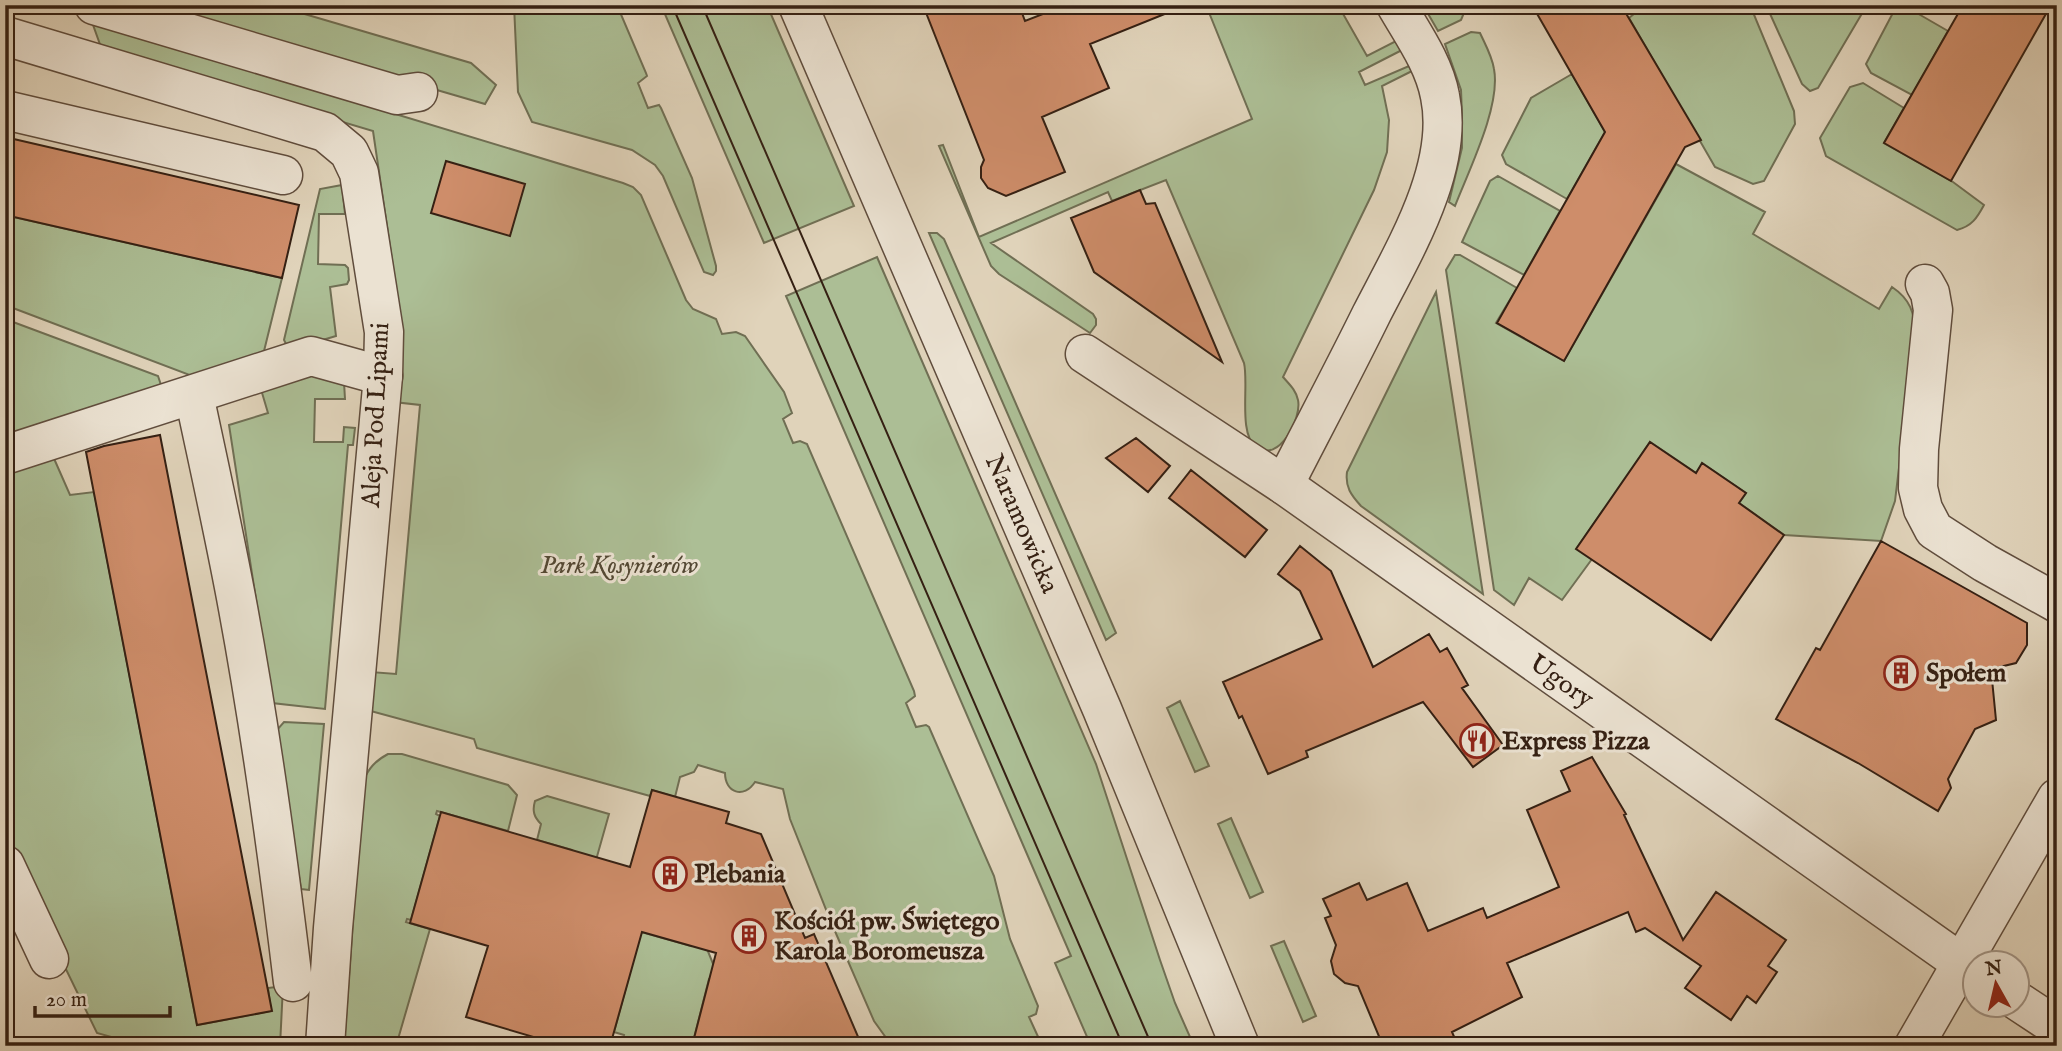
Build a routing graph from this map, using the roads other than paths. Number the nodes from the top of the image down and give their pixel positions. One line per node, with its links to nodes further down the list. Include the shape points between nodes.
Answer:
1 (94, 5): 5 (street, via 397,95)
2 (798, 5): 25 (street, Naramowicka, via 1102,709)
3 (1396, 5): 13 (street, via 1436,79 1441,97 1440,154 1423,211)
4 (5, 36): 10 (street, Aleja Pod Lipami, via 325,132 349,152 359,173 384,332)
5 (418, 92)
6 (5, 110): 7 (street)
7 (283, 175)
8 (1925, 284): 14 (street, via 1933,310 1919,449 1918,488 1923,509 1934,530)
9 (1085, 354): 13 (street, Ugory)
10 (383, 376): 11 (street, via 311,356); 24 (street, Aleja Pod Lipami)
11 (194, 395): 12 (street); 21 (street, via 256,711)
12 (5, 455)
13 (1284, 485): 19 (street, Ugory)
14 (2057, 603)
15 (2057, 798): 17 (street)
16 (5, 865): 18 (street)
17 (1977, 950)
18 (49, 959)
19 (1960, 962)
20 (1960, 980): 26 (street)
21 (293, 982)
22 (2030, 1009): 23 (street)
23 (2057, 1027)
24 (326, 1046)
25 (1240, 1046)
26 (1914, 1046)

